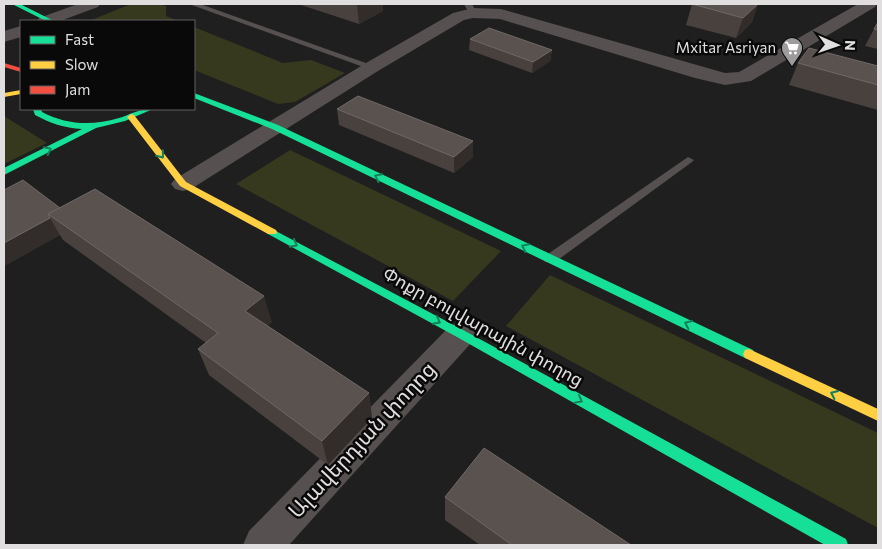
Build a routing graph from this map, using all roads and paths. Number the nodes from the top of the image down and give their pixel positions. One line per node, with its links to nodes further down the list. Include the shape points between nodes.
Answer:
1 (15, 4): 6 (street)
2 (92, 4): 7 (street)
3 (193, 4): 11 (lane)
4 (869, 4): 5 (street, via 744,77 725,79 502,14)
5 (470, 8): 11 (street)
6 (46, 20)
7 (51, 20)
8 (20, 30): 9 (street)
9 (4, 37)
10 (4, 65): 12 (street)
11 (372, 67): 20 (street)
12 (20, 70)
13 (20, 92): 14 (street)
14 (4, 95)
15 (195, 95): 20 (street)
16 (37, 110): 19 (street, via 52,122)
17 (147, 110): 18 (street)
18 (131, 117): 19 (street); 23 (street, Փոքր բուլվարային փողոց, one-way to 23)
19 (95, 125): 22 (street, one-way to 19)
20 (275, 127): 23 (street); 24 (street, one-way to 20)
21 (688, 160): 24 (lane)
22 (4, 172)
23 (183, 184): 25 (street, Փոքր բուլվարային փողոց, one-way to 25)
24 (550, 259): 26 (street, one-way to 24)
25 (460, 334): 27 (street, Ալավերդյան փողոց); 28 (street, Փոքր բուլվարային փողոց, one-way to 28)
26 (878, 415)
27 (263, 545)
28 (840, 545)

